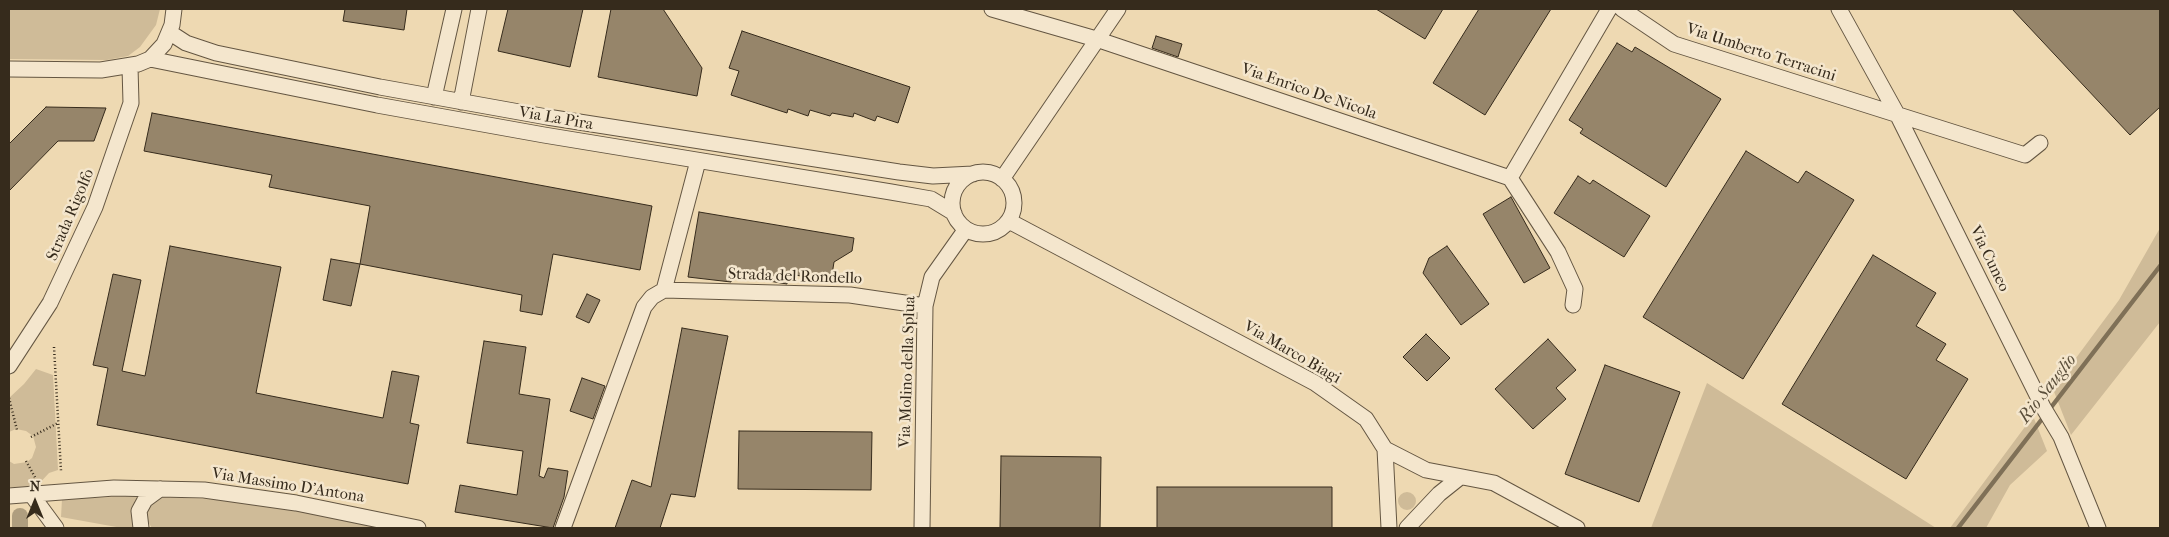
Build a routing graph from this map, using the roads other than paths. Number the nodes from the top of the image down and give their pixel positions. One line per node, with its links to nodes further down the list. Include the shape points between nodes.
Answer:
1 (174, 9): 9 (street)
2 (454, 9): 14 (street)
3 (479, 9): 15 (street)
4 (992, 9): 10 (street, Via Enrico De Nicola)
5 (1118, 9): 10 (street)
6 (1609, 9): 20 (street)
7 (1622, 9): 16 (street, Via Umberto Terracini, via 1674,44)
8 (1839, 9): 16 (street, Via Cuneo)
9 (169, 32): 11 (street, via 164,44); 14 (street, Via La Pira, via 186,44 216,53)
10 (1096, 39): 20 (street, Via Enrico De Nicola); 21 (street)
11 (150, 59): 12 (street); 18 (street, Via La Pira, via 377,105)
12 (130, 66): 13 (street, via 101,70); 28 (street, Strada Rigolfo, via 131,104 95,207 50,303)
13 (9, 69)
14 (434, 97): 15 (street, Via La Pira)
15 (461, 102): 19 (street, Via La Pira, via 899,172 933,176)
16 (1897, 114): 17 (street, Via Umberto Terracini, via 2025,155); 42 (street, Via Cuneo, via 2061,437)
17 (2040, 143)
18 (698, 161): 22 (street, Via La Pira, via 931,199); 25 (street)
19 (973, 174): 21 (street, via 993,174); 22 (street, via 964,179 954,194)
20 (1510, 178): 26 (street, via 1558,252 1575,289)
21 (1002, 179): 23 (street, via 1009,186 1014,204)
22 (954, 213): 24 (street)
23 (1009, 221): 24 (street, via 1002,228 984,234); 29 (street, Via Marco Biagi, via 1315,384 1366,419)
24 (966, 229): 27 (street, Via Molino della Splua, via 932,277)
25 (664, 290): 27 (street, Strada del Rondello, via 850,294); 37 (street, via 652,296 644,307)
26 (1573, 305)
27 (925, 306): 38 (street, Via Molino della Splua)
28 (9, 366)
29 (1385, 449): 30 (street, via 1426,470); 39 (street)
30 (1459, 478): 40 (street, via 1439,494); 41 (street, via 1494,484)
31 (35, 489): 32 (street, Via Massimo D'Antona); 33 (street, Via Massimo D'Antona); 34 (street)
32 (160, 489): 35 (street, via 145,500 139,511); 36 (street, Via Massimo D'Antona, via 257,496)
33 (9, 496)
34 (56, 528)
35 (141, 528)
36 (418, 528)
37 (564, 528)
38 (922, 528)
39 (1389, 528)
40 (1408, 528)
41 (1577, 528)
42 (2098, 528)

